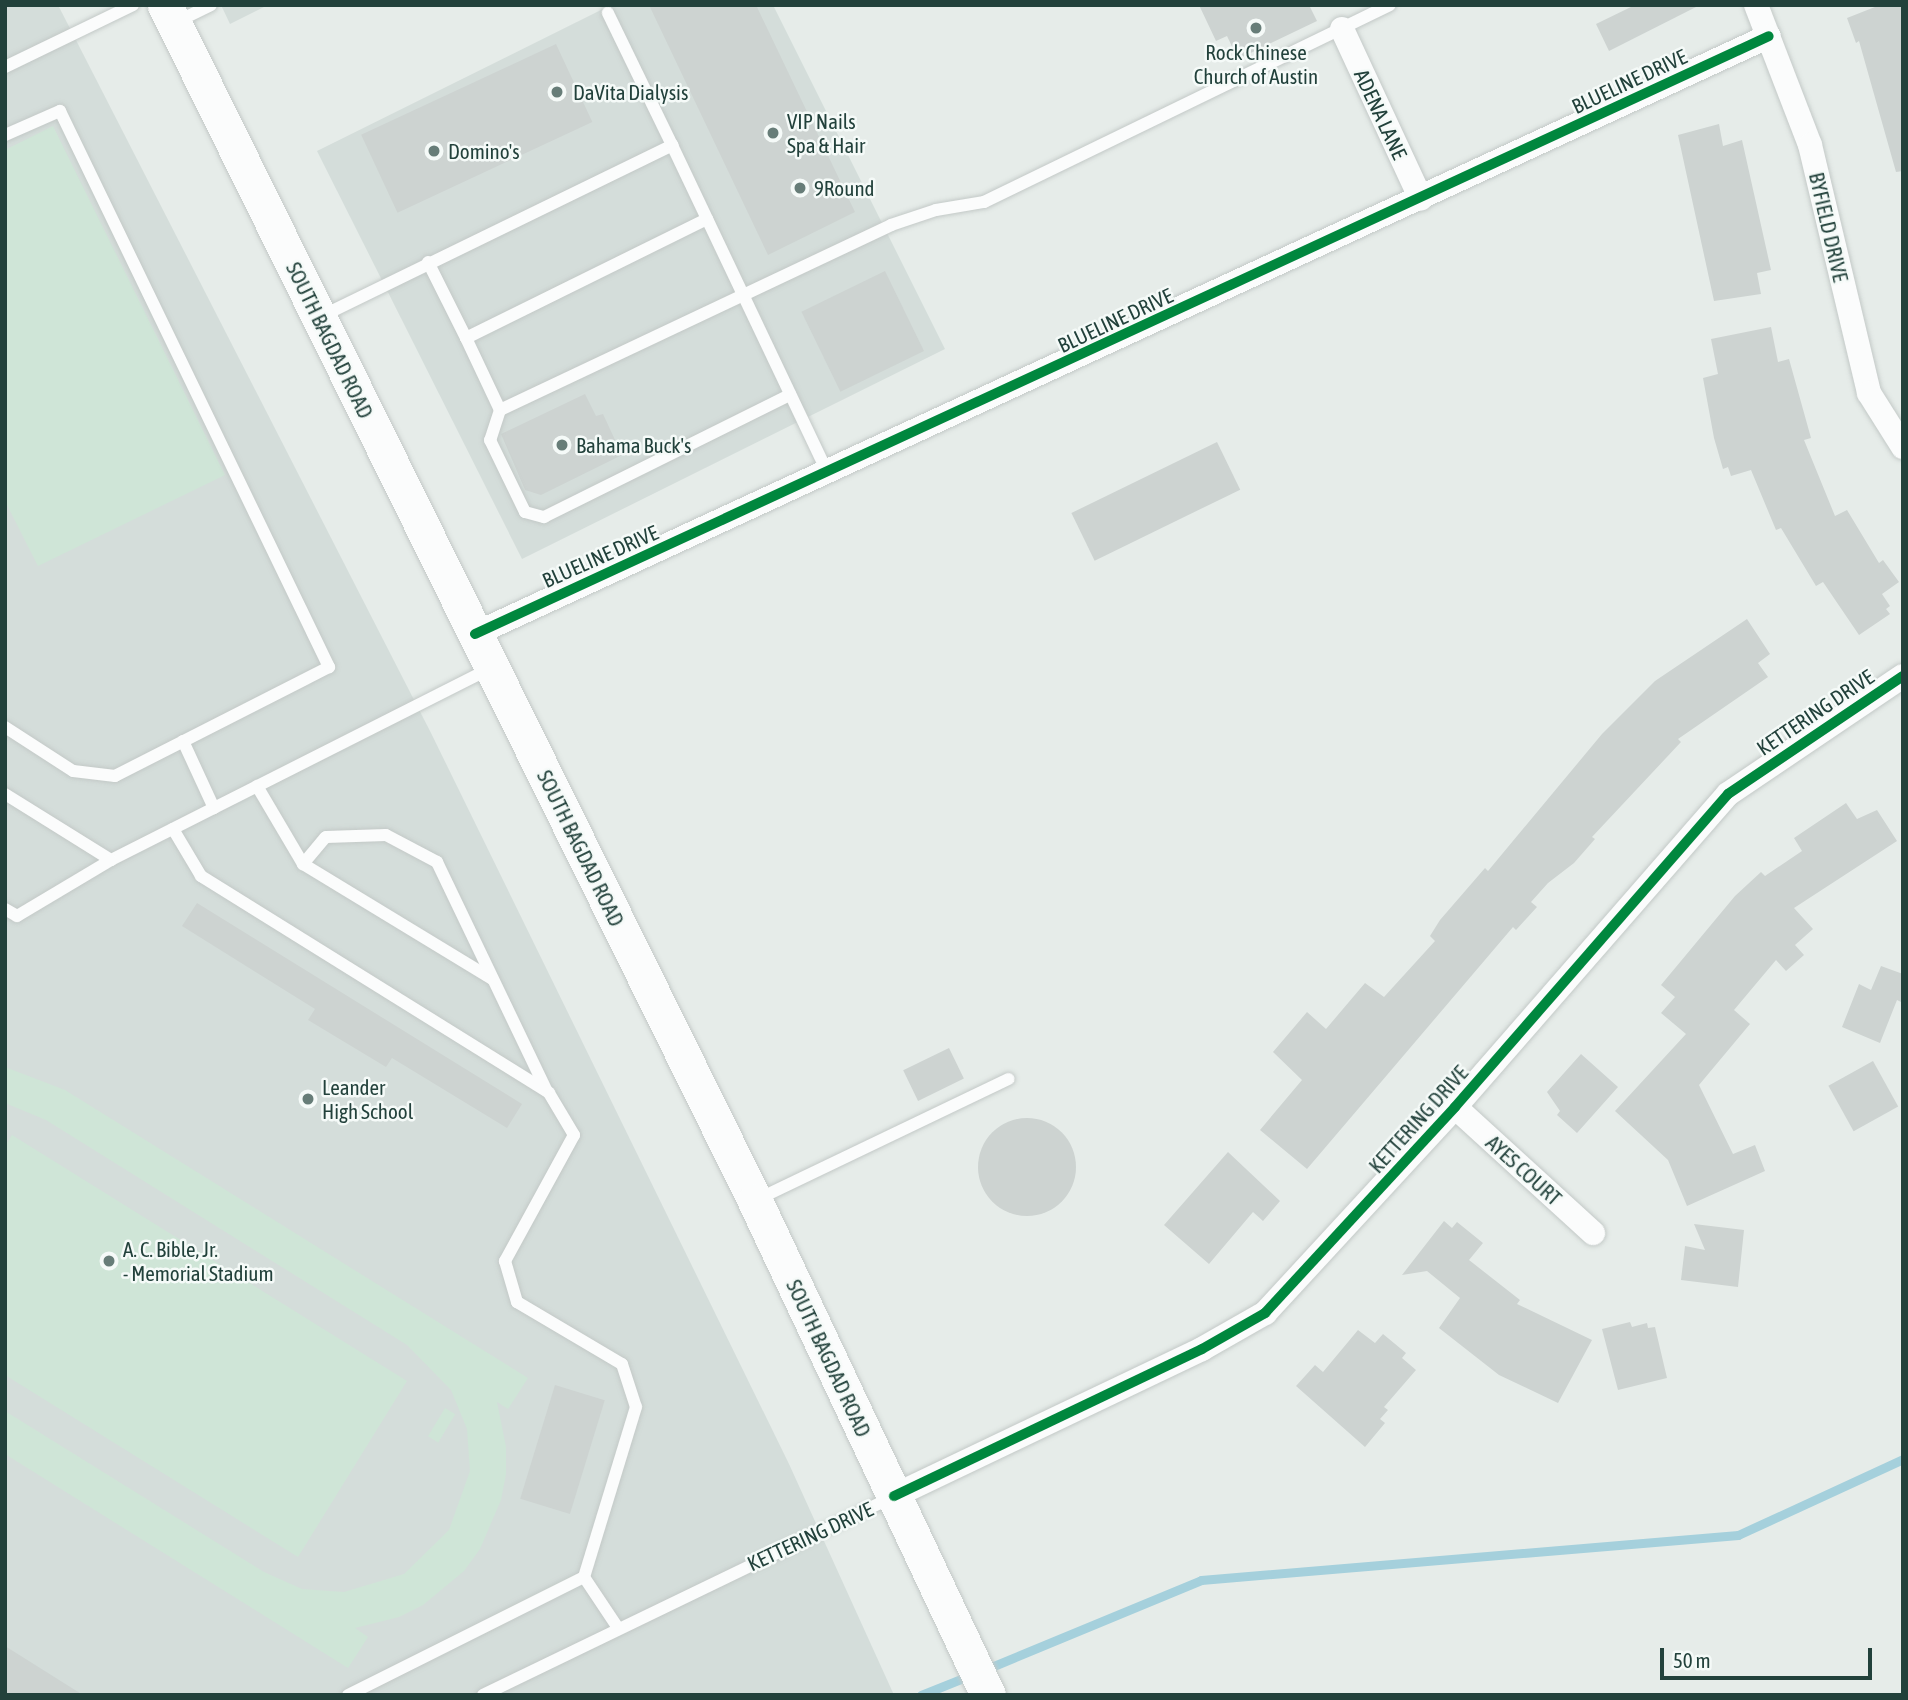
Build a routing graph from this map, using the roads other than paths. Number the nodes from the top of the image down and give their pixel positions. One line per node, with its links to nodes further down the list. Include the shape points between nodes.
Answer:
1 (133, 5): 9 (lane)
2 (211, 5): 6 (lane)
3 (1390, 5): 7 (lane)
4 (1756, 5): 8 (street, BYFIELD DRIVE)
5 (608, 13): 11 (lane)
6 (169, 14): 16 (main road, SOUTH BAGDAD ROAD)
7 (1342, 29): 12 (street, ADENA LANE); 15 (lane, via 984,202 936,209 891,225)
8 (1769, 36): 12 (street, BLUELINE DRIVE); 20 (street, BYFIELD DRIVE, via 1810,145 1869,393)
9 (5, 67)
10 (5, 135): 26 (lane, via 60,111 329,667)
11 (672, 145): 13 (lane); 14 (lane)
12 (1421, 199): 21 (street, BLUELINE DRIVE)
13 (707, 219): 15 (lane); 17 (lane)
14 (428, 262): 16 (lane); 17 (lane)
15 (743, 295): 18 (lane); 19 (lane)
16 (319, 317): 22 (main road, SOUTH BAGDAD ROAD)
17 (466, 338): 19 (lane)
18 (790, 395): 19 (lane, via 544,517 525,512 490,440); 21 (lane)
19 (500, 410)
20 (1903, 447)
21 (829, 474): 22 (street, BLUELINE DRIVE)
22 (475, 634): 23 (main road, SOUTH BAGDAD ROAD)
23 (492, 668): 27 (lane); 38 (main road, SOUTH BAGDAD ROAD)
24 (1903, 676): 37 (street, KETTERING DRIVE, via 1728,794)
25 (5, 727): 26 (lane, via 73,771 115,776)
26 (183, 741): 29 (lane)
27 (257, 786): 29 (lane); 32 (lane)
28 (5, 794): 31 (lane)
29 (214, 808): 30 (lane)
30 (173, 828): 31 (lane); 36 (lane, via 201,876)
31 (111, 860): 33 (lane, via 17,916)
32 (303, 864): 34 (lane); 34 (lane, via 326,836 386,835 437,862)
33 (5, 909)
34 (492, 979): 36 (lane)
35 (1009, 1079): 38 (lane)
36 (549, 1093): 41 (lane, via 574,1135 505,1261 517,1302 622,1364 636,1407)
37 (1455, 1107): 39 (street, AYES COURT); 40 (street, KETTERING DRIVE, via 1265,1312 1202,1349)
38 (755, 1201): 40 (main road, SOUTH BAGDAD ROAD)
39 (1593, 1233)
40 (894, 1496): 42 (lane, KETTERING DRIVE); 43 (main road, SOUTH BAGDAD ROAD)
41 (584, 1577): 42 (lane); 44 (lane)
42 (618, 1628): 45 (lane, KETTERING DRIVE)
43 (987, 1692)
44 (348, 1695)
45 (483, 1695)

